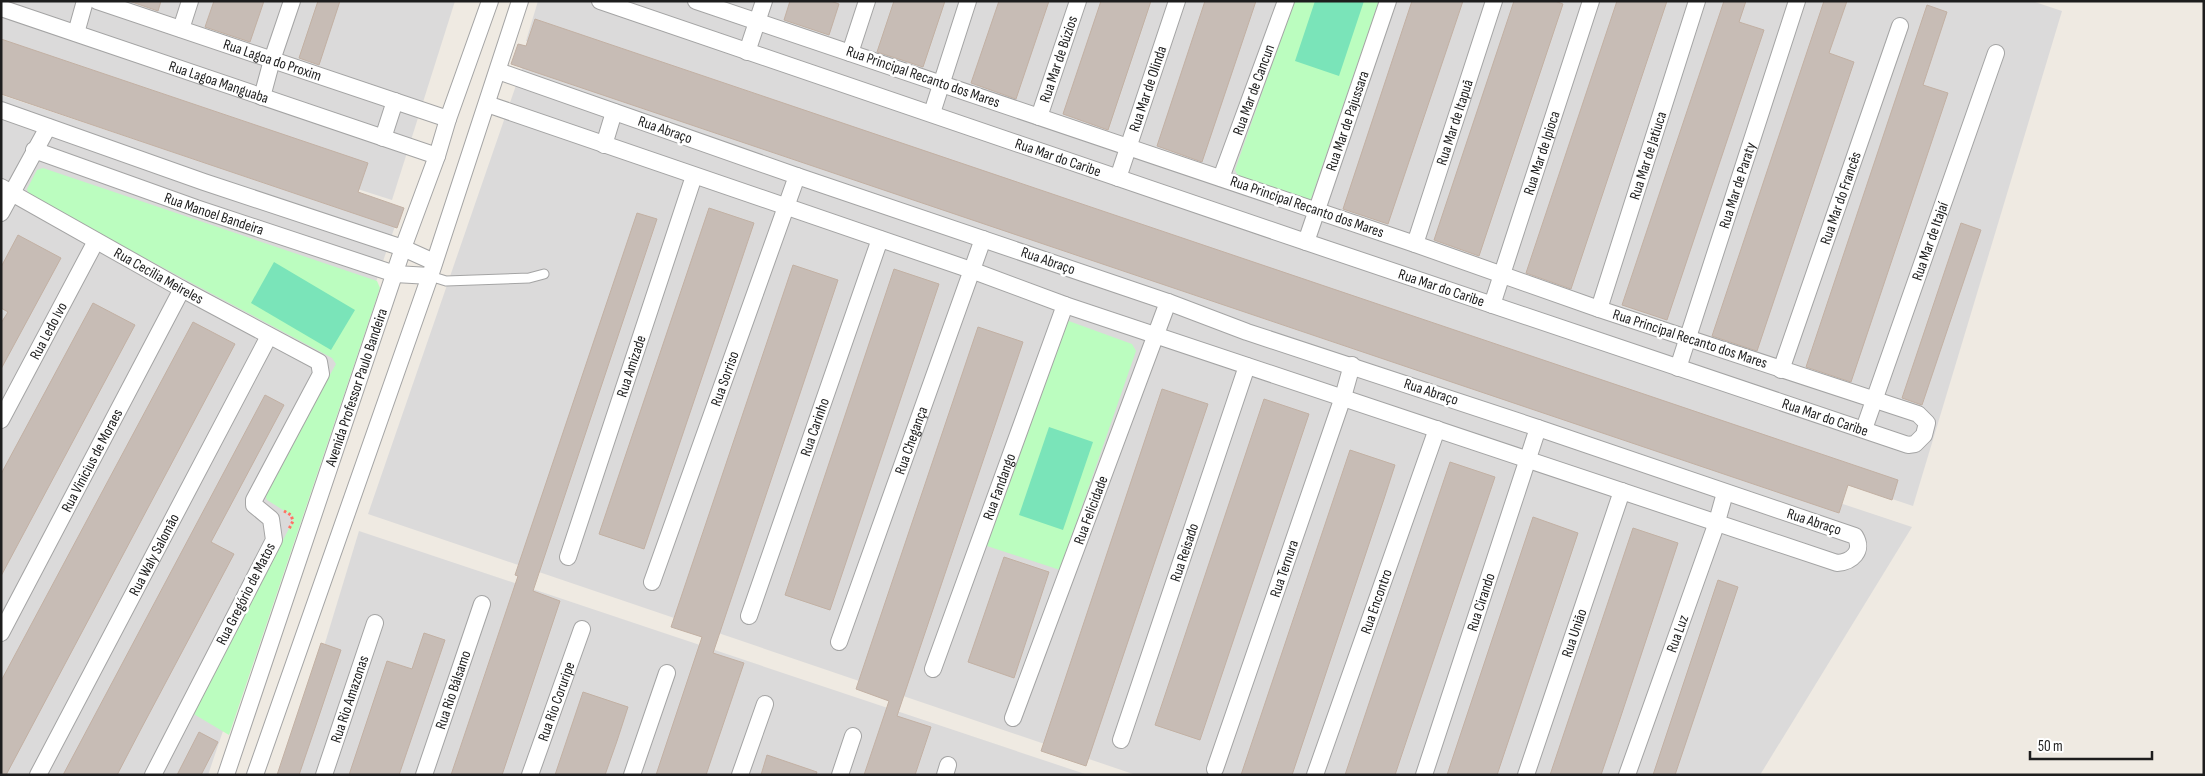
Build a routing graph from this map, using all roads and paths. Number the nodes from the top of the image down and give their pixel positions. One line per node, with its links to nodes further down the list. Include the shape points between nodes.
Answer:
1 (85, 1): 24 (street)
2 (97, 1): 23 (street, Rua Lagoa do Proxim)
3 (190, 1): 23 (street)
4 (292, 1): 28 (street)
5 (490, 1): 38 (street, Avenida Professor Paulo Bandeira)
6 (520, 1): 29 (street)
7 (600, 1): 25 (street, Rua Mar do Caribe)
8 (696, 1): 21 (street, Rua Principal Recanto dos Mares)
9 (764, 1): 21 (street)
10 (867, 1): 26 (street)
11 (968, 1): 30 (street)
12 (1078, 1): 37 (street, Rua Mar de Búzios)
13 (1177, 1): 42 (street, Rua Mar de Olinda)
14 (1286, 1): 48 (street, Rua Mar de Cancun)
15 (1388, 1): 53 (street, Rua Mar de Pajussara)
16 (1494, 1): 59 (street, Rua Mar de Itapuã)
17 (1591, 1): 65 (street, Rua Mar de Ipioca)
18 (1697, 1): 70 (street, Rua Mar de Jatiuca)
19 (1797, 1): 73 (street, Rua Mar de Paraty)
20 (1, 8): 24 (street, Rua Lagoa Manguaba)
21 (757, 22): 25 (street); 26 (street, Rua Principal Recanto dos Mares)
22 (1900, 26): 78 (street, Rua Mar do Francês)
23 (181, 29): 28 (street, Rua Lagoa do Proxim)
24 (76, 33): 31 (street, Rua Lagoa Manguaba)
25 (746, 52): 36 (street, Rua Mar do Caribe)
26 (850, 52): 30 (street, Rua Principal Recanto dos Mares)
27 (1996, 53): 80 (street, Rua Mar de Itajaí)
28 (272, 60): 31 (street); 32 (street, Rua Lagoa do Proxim)
29 (498, 71): 33 (street); 35 (street, Rua Abraço)
30 (941, 83): 36 (street); 37 (street, Rua Principal Recanto dos Mares)
31 (262, 96): 40 (street, Rua Lagoa Manguaba)
32 (395, 101): 38 (street, Rua Lagoa do Proxim); 40 (street)
33 (487, 104): 41 (street, Rua Abraço); 61 (street)
34 (1, 110): 39 (street, Rua Manoel Bandeira)
35 (614, 112): 41 (street); 46 (street, Rua Abraço)
36 (932, 114): 47 (street, Rua Mar do Caribe)
37 (1039, 117): 42 (street, Rua Principal Recanto dos Mares)
38 (448, 119): 44 (street, Avenida Professor Paulo Bandeira)
39 (48, 127): 43 (street); 49 (street, Rua Manoel Bandeira)
40 (383, 138): 44 (street, Rua Lagoa Manguaba)
41 (604, 145): 45 (street, Rua Abraço)
42 (1129, 148): 47 (street, Rua Mar de Olinda); 48 (street, Rua Principal Recanto dos Mares)
43 (34, 150): 50 (street); 52 (street, Rua Manoel Bandeira)
44 (437, 156): 60 (street, Avenida Professor Paulo Bandeira)
45 (694, 176): 51 (street, Rua Abraço); 90 (street, Rua Amizade)
46 (797, 176): 51 (street, Rua Sorriso); 56 (street, Rua Abraço)
47 (1118, 178): 58 (street, Rua Mar do Caribe)
48 (1221, 178): 53 (street, Rua Principal Recanto dos Mares)
49 (204, 182): 52 (street); 60 (street, Rua Manoel Bandeira)
50 (6, 190): 54 (street); 57 (street, Rua Cecilia Meireles)
51 (786, 206): 55 (street, Rua Abraço); 91 (street, Rua Sorriso)
52 (196, 208): 63 (street, Rua Manoel Bandeira)
53 (1317, 211): 58 (street, Rua Mar de Pajussara); 59 (street, Rua Principal Recanto dos Mares)
54 (1, 213)
55 (880, 239): 62 (street, Rua Abraço); 93 (street, Rua Carinho)
56 (982, 239): 62 (street, Rua Chegança); 67 (street, Rua Abraço)
57 (96, 240): 66 (street, Rua Cecilia Meireles); 82 (street, Rua Ledo Ivo)
58 (1306, 242): 69 (street, Rua Mar do Caribe)
59 (1415, 244): 65 (street, Rua Principal Recanto dos Mares)
60 (403, 248): 61 (street, Rua Manoel Bandeira); 63 (street, Avenida Professor Paulo Bandeira)
61 (432, 269): 63 (street, Rua Manoel Bandeira); 64 (lane, via 446,281 529,278); 108 (street)
62 (971, 270): 68 (street, Rua Abraço); 97 (street, Rua Chegança)
63 (395, 274): 107 (street, Avenida Professor Paulo Bandeira)
64 (544, 274)
65 (1501, 275): 69 (street, Rua Mar de Ipioca); 70 (street, Rua Principal Recanto dos Mares)
66 (182, 289): 72 (street, Rua Cecilia Meireles); 96 (street, Rua Vinicius de Moraes)
67 (1168, 302): 71 (street, Rua Felicidade); 76 (street, Rua Abraço)
68 (1065, 305): 71 (street, Rua Abraço); 98 (street, Rua Fandango)
69 (1492, 305): 77 (street, Rua Mar do Caribe)
70 (1599, 309): 73 (street, Rua Principal Recanto dos Mares)
71 (1156, 335): 75 (street, Rua Abraço); 101 (street, Rua Felicidade)
72 (269, 336): 74 (street, Rua Cecilia Meireles); 105 (street, Rua Waly Salomão)
73 (1689, 339): 77 (street, Rua Mar de Paraty); 78 (street, Rua Principal Recanto dos Mares)
74 (319, 362): 106 (street, Rua Gregório de Matos, via 321,374 254,500 254,505 271,519 274,540)
75 (1247, 366): 79 (street, Rua Abraço); 103 (street, Rua Reisado)
76 (1352, 366): 79 (street, Rua Ternura); 83 (street, Rua Abraço)
77 (1678, 368): 85 (street, Rua Mar do Caribe)
78 (1781, 370): 80 (street, Rua Principal Recanto dos Mares)
79 (1343, 397): 84 (street, Rua Abraço); 104 (street, Rua Ternura)
80 (1874, 400): 81 (street, Rua Principal Recanto dos Mares); 85 (street, Rua Mar de Itajaí)
81 (1918, 414): 85 (street, Rua Mar do Caribe, via 1927,424 1924,435 1915,444 1908,445)
82 (1, 420)
83 (1538, 428): 86 (street, Rua Cirando); 88 (street, Rua Abraço)
84 (1437, 429): 86 (street, Rua Abraço); 115 (street, Rua Encontro)
85 (1864, 429)
86 (1529, 459): 87 (street, Rua Abraço); 116 (street, Rua Cirando)
87 (1622, 491): 89 (street, Rua Abraço); 117 (street, Rua União)
88 (1725, 493): 89 (street, Rua Luz); 89 (street, Rua Abraço, via 1856,536 1857,553 1846,562 1837,563)
89 (1716, 524): 118 (street, Rua Luz)
90 (568, 557)
91 (652, 582)
92 (482, 604): 110 (street, Rua Rio Bálsamo)
93 (749, 616)
94 (375, 623): 109 (street, Rua Rio Amazonas)
95 (582, 629): 111 (street, Rua Rio Coruripe)
96 (1, 632)
97 (839, 642)
98 (933, 669)
99 (667, 673): 112 (street)
100 (765, 704): 113 (street)
101 (1013, 718)
102 (853, 736): 114 (street)
103 (1121, 740)
104 (1215, 769)
105 (38, 775)
106 (153, 775)
107 (226, 775)
108 (255, 775)
109 (324, 775)
110 (424, 775)
111 (530, 775)
112 (632, 775)
113 (740, 775)
114 (840, 775)
115 (1315, 775)
116 (1424, 775)
117 (1526, 775)
118 (1628, 775)

